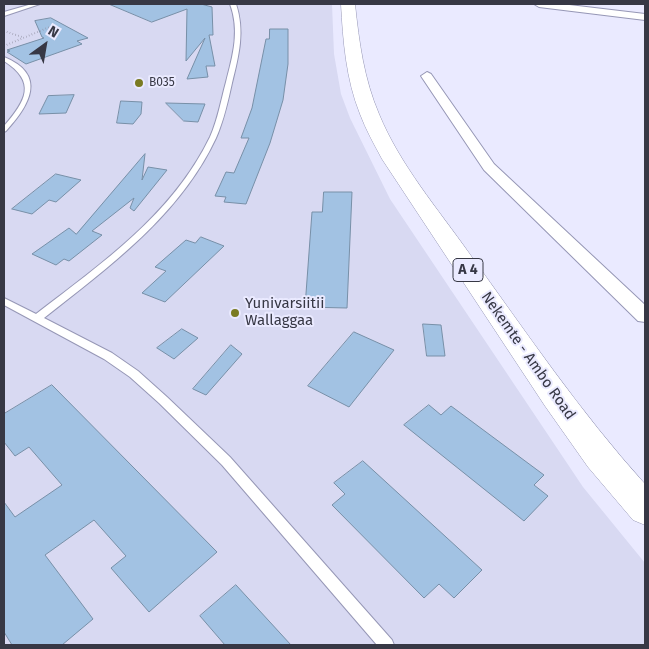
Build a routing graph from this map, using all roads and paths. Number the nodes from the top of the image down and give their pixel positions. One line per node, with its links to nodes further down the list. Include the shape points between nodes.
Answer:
1 (37, 4): 5 (lane)
2 (233, 4): 16 (lane, via 238,33 236,56 215,132 194,171 146,230)
3 (348, 4): 17 (highway, Nekemte - Ambo Road / A 4, via 356,76 371,119 392,159 556,398 600,457)
4 (539, 4): 6 (street)
5 (4, 14)
6 (645, 18)
7 (55, 28): 9 (path, via 43,28)
8 (4, 31): 9 (path)
9 (22, 37): 10 (path)
10 (4, 46)
11 (4, 59): 13 (lane, via 21,70 29,88 21,109)
12 (427, 76): 15 (street, via 493,171)
13 (4, 130)
14 (4, 301): 16 (lane)
15 (645, 316)
16 (37, 318): 18 (lane, via 108,356 163,400 226,461)
17 (645, 509)
18 (387, 645)

